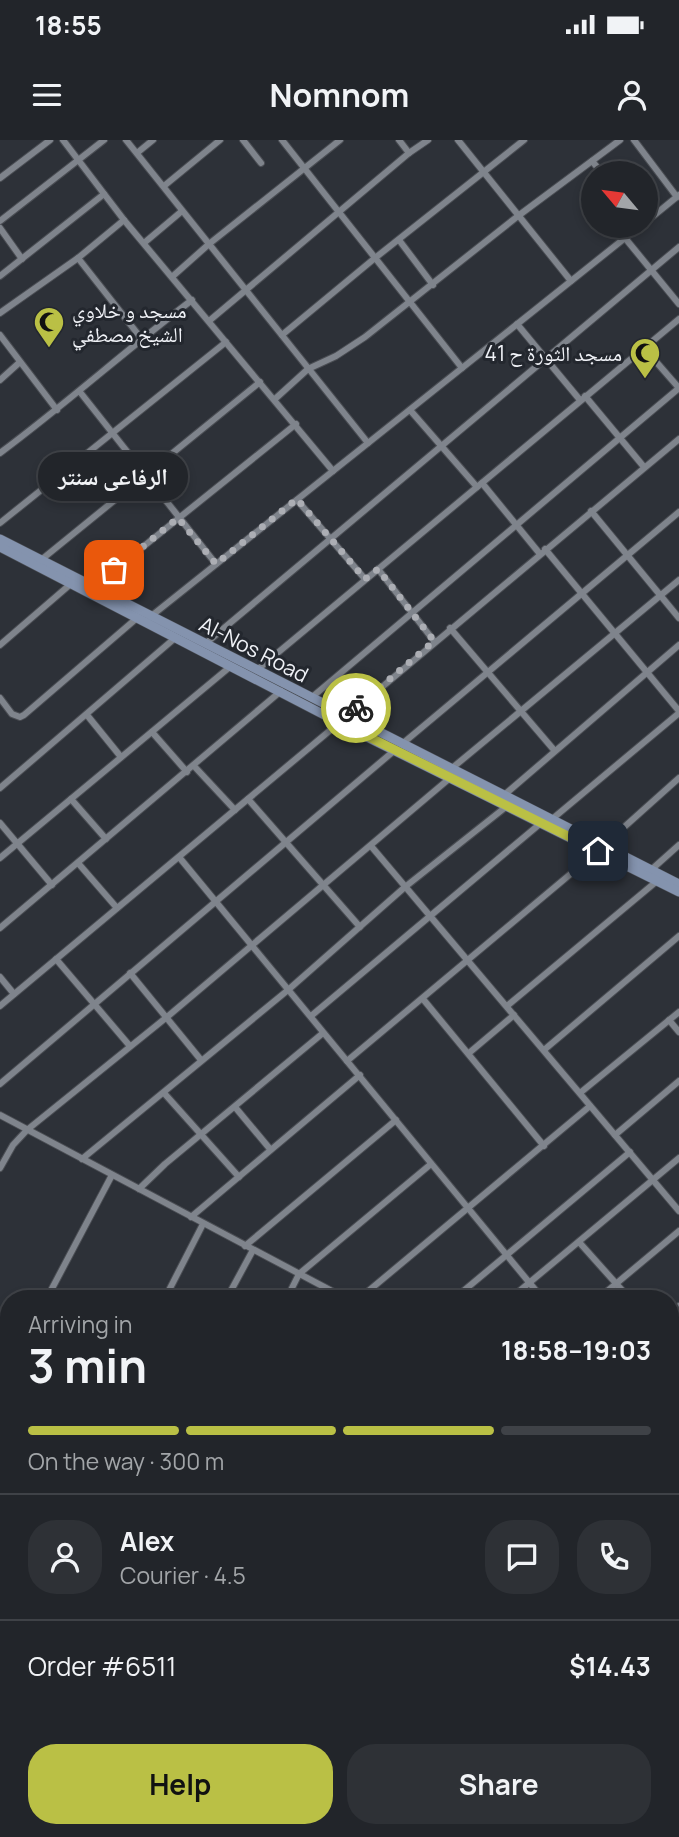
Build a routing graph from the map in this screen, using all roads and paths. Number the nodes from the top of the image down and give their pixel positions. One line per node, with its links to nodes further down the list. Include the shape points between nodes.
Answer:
1 (50, 140): 24 (street)
2 (62, 140): 18 (street)
3 (104, 140): 18 (street)
4 (126, 140): 16 (street)
5 (153, 140): 16 (street)
6 (220, 140): 25 (street)
7 (243, 140): 20 (street)
8 (282, 140): 21 (street)
9 (340, 140): 21 (street)
10 (399, 140): 17 (street)
11 (428, 140): 17 (street)
12 (458, 140): 23 (street)
13 (524, 140): 23 (street)
14 (620, 140): 19 (street)
15 (634, 140): 27 (street)
16 (137, 153): 25 (street)
17 (409, 153): 29 (street)
18 (78, 160): 26 (street); 33 (street)
19 (592, 161)
20 (261, 163)
21 (304, 168): 29 (street); 38 (street)
22 (581, 169): 31 (street)
23 (484, 173): 31 (street); 36 (street)
24 (0, 178)
25 (164, 186): 28 (street)
26 (104, 194): 32 (street); 40 (street)
27 (678, 196): 30 (street)
28 (183, 211): 37 (street); 38 (street)
29 (339, 212): 42 (street); 48 (street)
30 (658, 212)
31 (519, 216): 46 (street); 47 (street)
32 (124, 219): 37 (street); 41 (street)
33 (0, 221)
34 (0, 228): 40 (street)
35 (625, 238): 43 (street); 46 (street)
36 (399, 240): 42 (street); 47 (street)
37 (144, 243): 45 (street)
38 (209, 244): 45 (street); 48 (street)
39 (679, 247): 43 (street)
40 (23, 258): 44 (street)
41 (78, 258): 52 (street); 58 (street)
42 (375, 258): 50 (street); 57 (street)
43 (652, 269): 51 (street); 61 (street)
44 (0, 276)
45 (173, 276): 49 (street)
46 (571, 281): 55 (street)
47 (433, 285): 50 (street)
48 (246, 289): 54 (street); 57 (street)
49 (192, 300): 54 (street); 58 (street)
50 (410, 303): 63 (street); 64 (street, via 356,344)
51 (679, 304)
52 (0, 313)
53 (679, 319): 60 (street)
54 (209, 321): 59 (street)
55 (517, 324): 61 (street); 63 (street)
56 (0, 335): 62 (street)
57 (282, 335): 64 (street)
58 (141, 338): 68 (street)
59 (226, 342): 66 (street); 74 (street)
60 (645, 349): 67 (street); 69 (street)
61 (547, 359): 69 (street); 78 (street)
62 (20, 362): 65 (street); 71 (street)
63 (462, 368): 72 (street)
64 (308, 369): 70 (street); 77 (street)
65 (0, 380)
66 (260, 382): 70 (street); 82 (street)
67 (679, 388): 75 (street)
68 (80, 392): 71 (street); 74 (street)
69 (582, 398): 75 (street); 83 (street)
70 (275, 399): 73 (street)
71 (57, 410): 79 (street)
72 (410, 410): 77 (street); 78 (street)
73 (296, 424): 81 (street); 87 (street)
74 (111, 433): 82 (street); 88 (street)
75 (620, 437): 80 (street); 89 (street)
76 (679, 439): 80 (street)
77 (368, 443): 81 (street)
78 (443, 446): 83 (street); 91 (street)
79 (0, 453)
80 (644, 467): 85 (street)
81 (333, 471): 84 (street)
82 (144, 475): 87 (street); 95 (street)
83 (479, 485): 89 (street); 97 (street)
84 (297, 499): 91 (street); 96 (street)
85 (591, 511): 93 (street); 94 (street)
86 (679, 512): 94 (street)
87 (178, 518): 96 (street); 101 (street)
88 (0, 523)
89 (517, 524): 93 (street); 104 (street)
90 (0, 539): 95 (main road, Al-Nos Road)
91 (331, 539): 98 (street); 112 (street)
92 (0, 547): 100 (main road, Al-Nos Road)
93 (542, 552): 102 (street); 108 (street)
94 (628, 555): 102 (street); 103 (street)
95 (41, 560): 100 (main road, Al-Nos Road)
96 (216, 564): 105 (street)
97 (378, 569): 98 (street); 104 (street)
98 (365, 579): 116 (street)
99 (679, 580): 103 (street)
100 (74, 581): 101 (main road, Al-Nos Road); 106 (main road, Al-Nos Road); 113 (street)
101 (93, 587): 105 (main road, Al-Nos Road)
102 (583, 593): 109 (street); 117 (street)
103 (660, 596): 107 (street); 109 (street)
104 (411, 611): 111 (street); 121 (street)
105 (150, 617): 112 (main road, Al-Nos Road)
106 (137, 618): 110 (main road, Al-Nos Road); 120 (street, via 24,715 12,714)
107 (679, 618)
108 (450, 628): 111 (street); 117 (street)
109 (614, 633): 118 (street); 122 (street)
110 (175, 638): 115 (main road, Al-Nos Road); 124 (street)
111 (434, 641): 125 (street)
112 (205, 644): 116 (main road, Al-Nos Road)
113 (0, 645)
114 (679, 645): 118 (street)
115 (231, 666): 119 (main road, Al-Nos Road); 126 (street)
116 (257, 670): 121 (main road, Al-Nos Road)
117 (488, 672): 122 (street); 127 (street)
118 (647, 673): 123 (street); 128 (street)
119 (281, 691): 125 (main road, Al-Nos Road); 130 (street)
120 (0, 698)
121 (311, 698): 125 (main road, Al-Nos Road)
122 (521, 710): 128 (street); 132 (street)
123 (679, 712): 140 (street)
124 (87, 715): 129 (street); 134 (street)
125 (343, 719): 127 (main road, Al-Nos Road); 137 (street)
126 (152, 732): 129 (street); 131 (street)
127 (399, 747): 132 (main road, Al-Nos Road); 143 (street)
128 (554, 750): 135 (street)
129 (121, 757): 136 (street)
130 (194, 766): 131 (street); 139 (street)
131 (187, 772): 142 (street)
132 (450, 774): 135 (main road, Al-Nos Road); 138 (main road, Al-Nos Road); 146 (street)
133 (679, 778): 147 (street)
134 (0, 788)
135 (503, 796): 140 (main road, Al-Nos Road)
136 (71, 799): 142 (street); 144 (street)
137 (248, 799): 139 (street); 143 (street)
138 (507, 806): 140 (main road, Al-Nos Road); 156 (street)
139 (235, 810): 148 (street)
140 (546, 821): 147 (main road, Al-Nos Road); 160 (street)
141 (0, 823): 144 (street)
142 (106, 839): 150 (street)
143 (287, 842): 155 (street); 158 (street)
144 (18, 844): 149 (street); 154 (street)
145 (679, 845): 151 (street)
146 (371, 846): 155 (street); 156 (street)
147 (601, 849): 151 (main road, Al-Nos Road); 152 (main road, Al-Nos Road); 166 (street)
148 (179, 857): 158 (street); 159 (street)
149 (0, 858)
150 (78, 863): 154 (street); 159 (street)
151 (651, 870): 153 (main road, Al-Nos Road)
152 (657, 881): 157 (main road, Al-Nos Road); 174 (street)
153 (679, 884)
154 (52, 885): 162 (street)
155 (324, 885): 161 (street); 164 (street)
156 (405, 887): 160 (street); 161 (street)
157 (679, 892)
158 (214, 901): 164 (street); 167 (street)
159 (117, 908): 165 (street)
160 (430, 918): 166 (street); 177 (street)
161 (360, 927): 169 (street)
162 (0, 928)
163 (679, 936): 183 (street)
164 (252, 946): 169 (street); 178 (street)
165 (56, 959): 170 (street); 172 (street)
166 (468, 961): 171 (street); 174 (street)
167 (130, 973): 172 (street); 178 (street)
168 (0, 977): 170 (street)
169 (288, 990): 177 (street); 185 (street)
170 (14, 994): 173 (street)
171 (423, 999): 184 (street); 186 (street)
172 (94, 1002): 182 (street); 189 (street)
173 (0, 1006)
174 (507, 1006): 176 (street)
175 (679, 1012): 179 (street)
176 (514, 1015): 183 (street); 184 (street)
177 (311, 1016): 181 (street)
178 (167, 1017): 182 (street); 185 (street)
179 (669, 1020): 180 (street); 191 (street)
180 (679, 1032)
181 (323, 1033): 186 (street); 193 (street)
182 (129, 1045): 196 (street)
183 (544, 1051): 191 (street)
184 (469, 1053): 199 (street)
185 (201, 1060): 190 (street)
186 (347, 1061): 187 (street)
187 (360, 1076): 195 (street); 200 (street)
188 (679, 1081): 198 (street)
189 (0, 1083)
190 (164, 1093): 197 (street); 203 (street)
191 (580, 1093): 192 (street)
192 (590, 1106): 198 (street); 199 (street)
193 (235, 1107): 197 (street); 200 (street)
194 (0, 1115): 196 (street)
195 (396, 1120): 204 (street); 216 (street)
196 (27, 1129): 203 (street); 205 (street)
197 (201, 1135): 207 (street); 209 (street)
198 (615, 1135): 201 (street)
199 (544, 1146): 210 (street)
200 (270, 1149): 207 (street)
201 (630, 1152): 208 (street); 218 (street)
202 (679, 1158): 208 (street)
203 (82, 1159): 206 (street)
204 (431, 1164): 210 (street); 219 (street)
205 (0, 1168)
206 (112, 1175): 209 (street); 222 (street)
207 (239, 1177): 212 (street)
208 (653, 1180): 211 (street); 215 (street)
209 (139, 1189): 212 (street)
210 (468, 1209): 218 (street); 227 (street)
211 (679, 1211)
212 (191, 1217): 213 (street)
213 (203, 1224): 216 (street); 223 (street)
214 (679, 1231): 221 (street)
215 (579, 1242): 220 (street); 221 (street)
216 (245, 1246): 217 (street)
217 (253, 1250): 219 (street); 224 (street)
218 (508, 1255): 220 (street); 228 (street)
219 (299, 1274): 225 (street); 226 (street)
220 (530, 1282): 229 (street); 230 (street)
221 (617, 1284): 231 (street); 232 (street)
222 (51, 1290)
223 (169, 1290)
224 (232, 1290)
225 (291, 1290)
226 (329, 1290)
227 (370, 1290)
228 (465, 1290)
229 (520, 1290)
230 (536, 1290)
231 (609, 1290)
232 (622, 1290)

